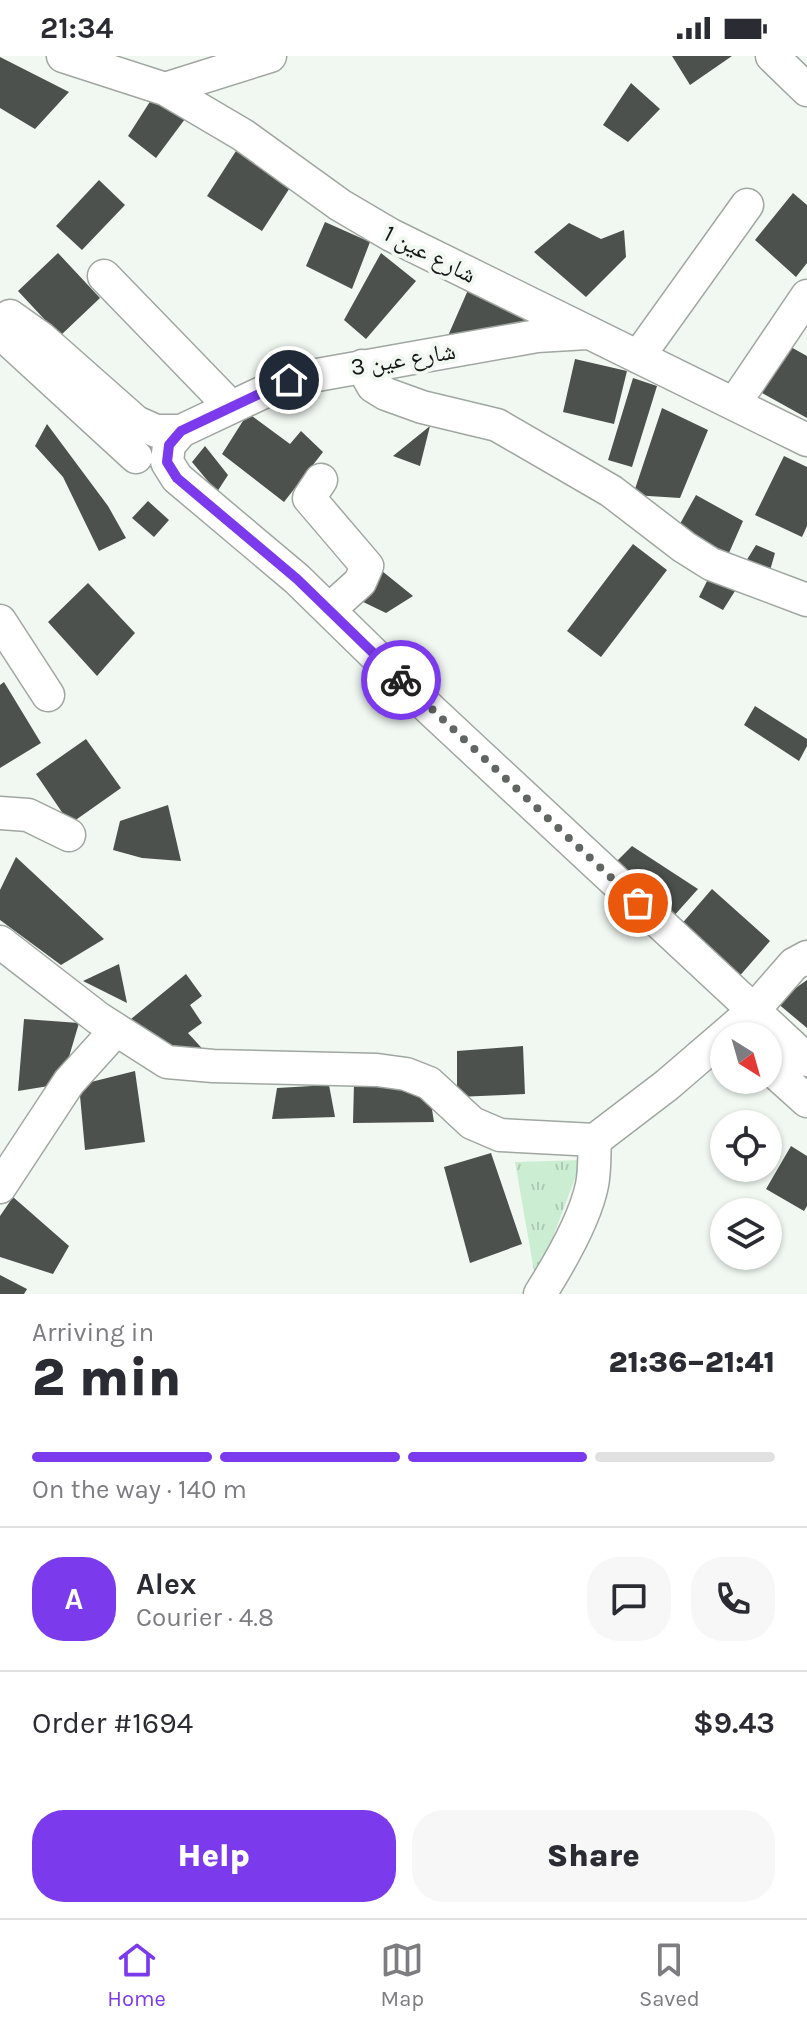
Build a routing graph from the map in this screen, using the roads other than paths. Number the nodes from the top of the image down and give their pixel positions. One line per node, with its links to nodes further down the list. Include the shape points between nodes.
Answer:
1 (63, 56): 5 (street, شارع عين 1)
2 (270, 56): 4 (street)
3 (772, 56): 6 (street)
4 (202, 66): 5 (street)
5 (165, 89): 10 (street, شارع عين 1, via 243,135 358,217)
6 (807, 90)
7 (747, 205): 12 (street)
8 (104, 276): 15 (street)
9 (807, 296): 14 (street)
10 (587, 333): 12 (street, شارع عين 1); 13 (street, شارع عين 3, via 537,336)
11 (0, 341): 18 (street, via 121,453)
12 (638, 357): 14 (street, شارع عين 1)
13 (362, 366): 15 (street, شارع عين 3, via 289,380); 20 (street, via 373,386 386,394 497,425 611,491 711,564)
14 (734, 404): 17 (street, شارع عين 1)
15 (230, 406): 16 (street, شارع عين 3)
16 (168, 431): 18 (street); 18 (street, via 128,416 10,316 3,335); 21 (street, via 170,470)
17 (807, 440)
18 (136, 457)
19 (321, 480): 21 (street, via 309,498 367,566 360,582)
20 (807, 600)
21 (329, 610): 28 (street)
22 (0, 621): 23 (street)
23 (48, 695)
24 (0, 813): 25 (street, via 28,815)
25 (69, 835)
26 (0, 942): 30 (street)
27 (807, 957): 29 (street)
28 (735, 1022)
29 (743, 1022)
30 (116, 1030): 36 (street, via 159,1058 182,1065 406,1074 429,1083 472,1123 500,1135); 37 (street, via 69,1082)
31 (782, 1048): 33 (street)
32 (710, 1050): 36 (street)
33 (807, 1060)
34 (782, 1079): 35 (street)
35 (807, 1101)
36 (595, 1140): 38 (street, via 587,1201)
37 (0, 1187)
38 (540, 1294)

